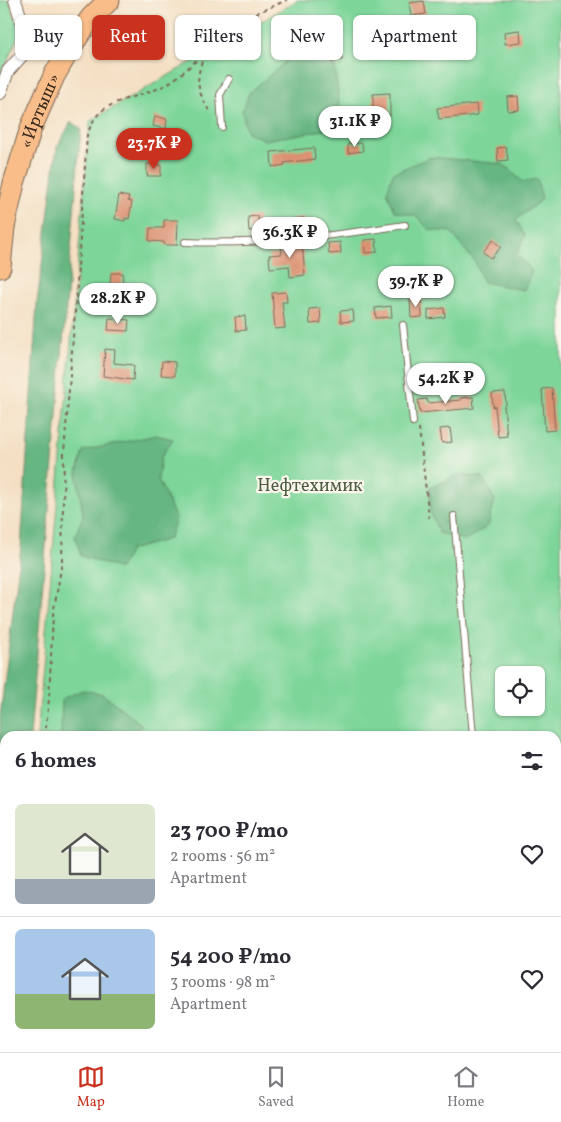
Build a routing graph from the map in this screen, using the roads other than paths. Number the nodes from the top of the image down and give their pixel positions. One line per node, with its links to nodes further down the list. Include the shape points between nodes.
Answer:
1 (15, 0): 4 (street, via 28,41 24,53 8,71)
2 (108, 0): 8 (main road, «Иртыш», via 71,46 31,128 4,227)
3 (229, 79): 5 (lane, via 220,95)
4 (0, 93)
5 (222, 128)
6 (405, 225): 7 (lane, via 316,238)
7 (185, 242)
8 (0, 267)
9 (403, 325): 10 (lane)
10 (416, 422)
11 (454, 516): 12 (lane)
12 (474, 731)

